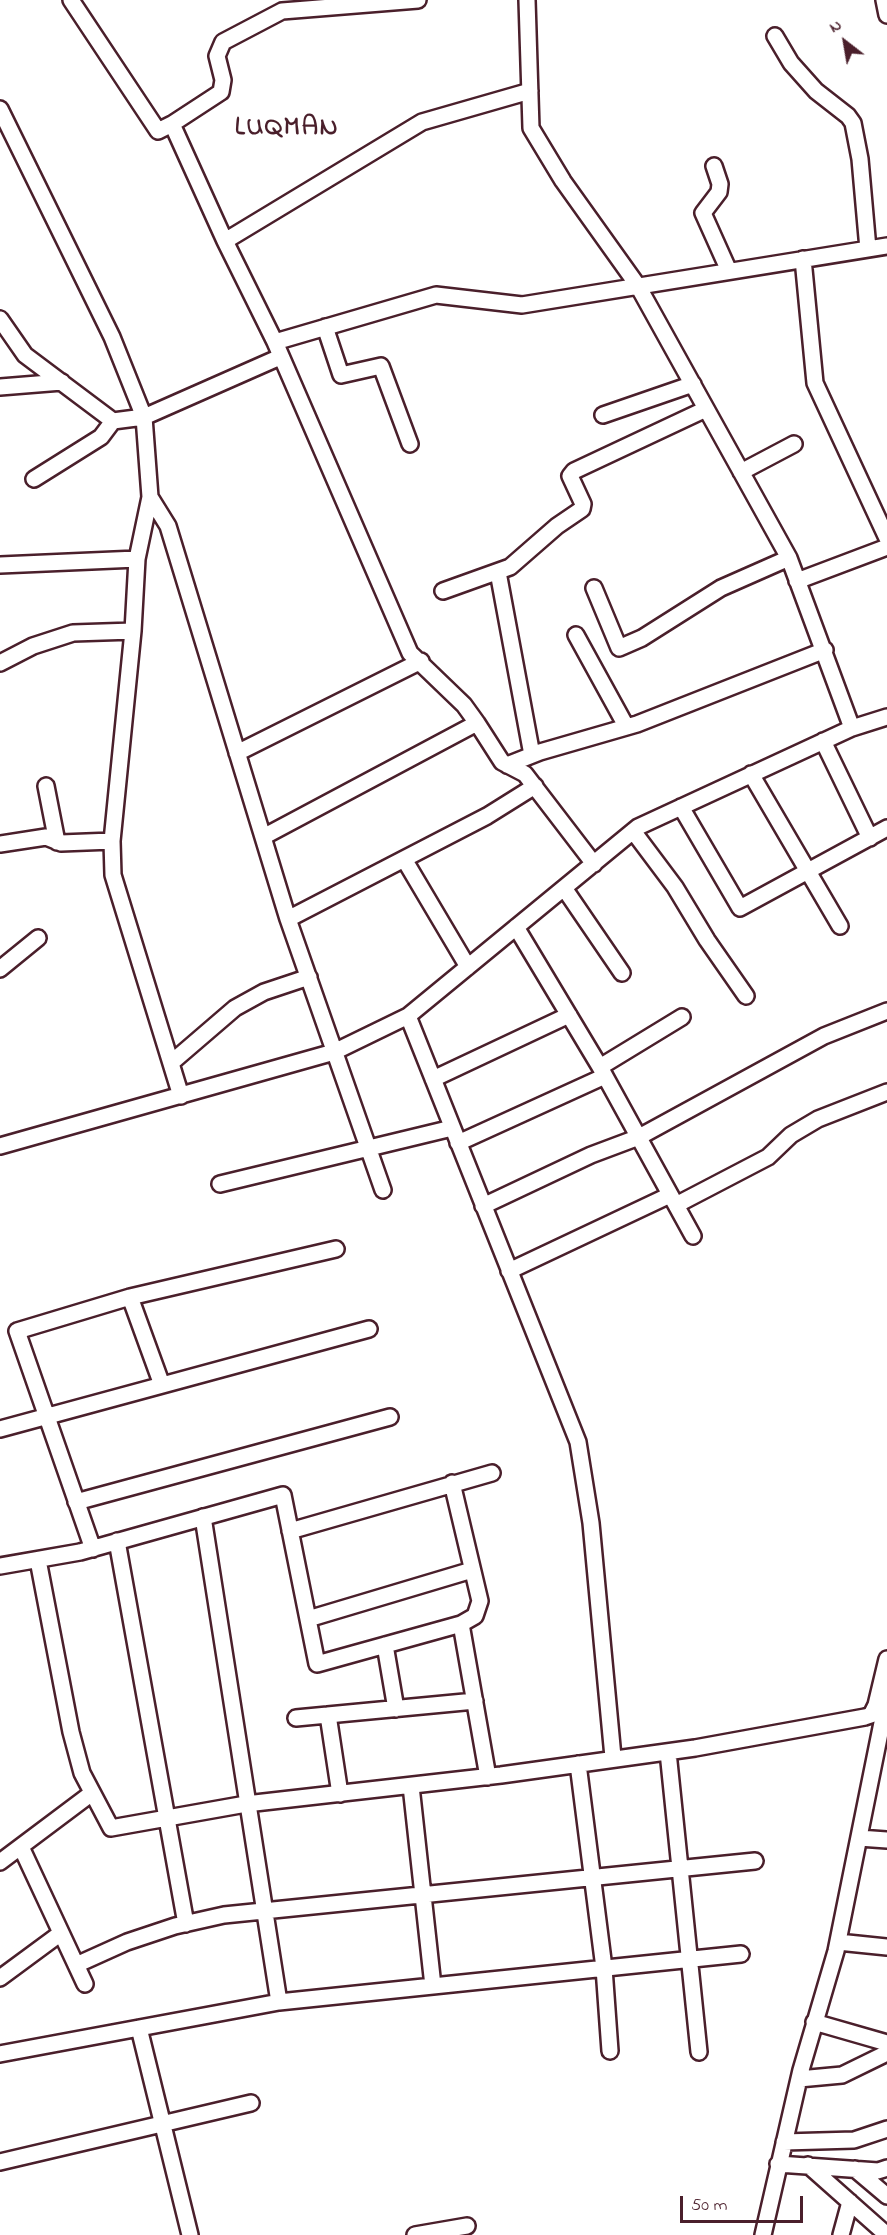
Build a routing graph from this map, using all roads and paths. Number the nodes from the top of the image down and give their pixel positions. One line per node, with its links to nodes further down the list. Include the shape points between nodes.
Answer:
1 (71, 0): 10 (street, via 158,131)
2 (418, 0): 5 (street)
3 (527, 0): 8 (street)
4 (884, 0): 6 (street)
5 (338, 3): 10 (street, via 282,11 223,42 217,56 224,87 221,92)
6 (887, 15)
7 (774, 36): 14 (street, via 816,91 853,123)
8 (530, 91): 12 (street, via 422,122); 17 (street, via 531,128 563,181)
9 (0, 109): 27 (street, via 112,337)
10 (172, 124): 12 (street)
11 (714, 166): 16 (street, via 719,192 703,213)
12 (225, 241): 20 (street)
13 (887, 246): 14 (street)
14 (868, 249): 15 (street)
15 (803, 259): 16 (street); 34 (street, via 814,383)
16 (729, 271): 17 (street)
17 (638, 286): 19 (street, via 522,305 436,295); 23 (street)
18 (0, 319): 22 (street, via 18,349)
19 (325, 327): 20 (street); 29 (street, via 341,375 381,366)
20 (275, 342): 21 (street)
21 (280, 357): 27 (street); 46 (street, via 410,653)
22 (62, 382): 24 (street); 28 (street)
23 (693, 384): 25 (street); 26 (street)
24 (0, 387)
25 (706, 409): 31 (street); 39 (street, via 574,471 570,476 582,509 518,561)
26 (603, 415)
27 (144, 417): 28 (street); 33 (street)
28 (113, 421): 32 (street, via 101,436)
29 (410, 444)
30 (794, 444): 31 (street)
31 (741, 472): 36 (street)
32 (34, 479)
33 (150, 497): 37 (street); 53 (street, via 168,526)
34 (887, 538)
35 (887, 547): 40 (street)
36 (789, 558): 40 (street); 41 (street, via 721,588 642,638 619,648)
37 (137, 559): 38 (street); 43 (street)
38 (0, 565)
39 (498, 572): 42 (street); 54 (street)
40 (797, 581): 45 (street)
41 (594, 588)
42 (443, 591)
43 (133, 631): 47 (street, via 73,633 33,646); 65 (street)
44 (576, 635): 50 (street)
45 (825, 650): 50 (street); 51 (street)
46 (421, 661): 49 (street); 53 (street)
47 (0, 663)
48 (887, 717): 51 (street)
49 (477, 723): 55 (street, via 501,762); 62 (street)
50 (626, 726): 54 (street)
51 (852, 728): 52 (street)
52 (823, 741): 56 (street); 63 (street)
53 (237, 753): 62 (street)
54 (532, 755): 55 (street)
55 (507, 765): 58 (street, via 525,774)
56 (751, 774): 59 (street); 69 (street)
57 (46, 786): 64 (street)
58 (535, 786): 67 (street); 68 (street)
59 (681, 807): 61 (street); 69 (street, via 740,908)
60 (887, 828): 63 (street)
61 (633, 831): 68 (street); 79 (street, via 675,887)
62 (263, 837): 71 (street)
63 (870, 838): 69 (street)
64 (57, 842): 65 (street); 66 (street, via 46,837)
65 (112, 842): 85 (street, via 112,875)
66 (0, 844)
67 (404, 859): 71 (street); 75 (street)
68 (594, 864): 70 (street)
69 (808, 872): 72 (street)
70 (564, 888): 73 (street); 77 (street)
71 (288, 919): 78 (street)
72 (840, 926)
73 (516, 927): 75 (street); 81 (street)
74 (38, 938): 76 (street)
75 (468, 967): 82 (street)
76 (0, 969)
77 (622, 973)
78 (309, 977): 84 (street); 85 (street, via 264,992 235,1008)
79 (746, 996)
80 (887, 1011): 91 (street, via 824,1036)
81 (569, 1015): 86 (street); 87 (street)
82 (408, 1016): 84 (street); 87 (street)
83 (682, 1017): 86 (street)
84 (334, 1052): 89 (street); 94 (street)
85 (171, 1063): 89 (street)
86 (602, 1071): 91 (street); 92 (street)
87 (433, 1079): 90 (street)
88 (887, 1092): 97 (street, via 818,1119 791,1135 768,1157)
89 (181, 1096): 93 (street)
90 (452, 1128): 92 (street); 94 (street)
91 (639, 1137): 97 (street); 98 (street)
92 (458, 1143): 98 (street)
93 (0, 1146)
94 (369, 1148): 95 (street); 96 (street)
95 (220, 1184)
96 (383, 1190)
97 (673, 1200): 99 (street); 101 (street)
98 (483, 1206): 101 (street)
99 (693, 1236)
100 (336, 1249): 102 (street)
101 (509, 1271): 129 (street, via 578,1442 591,1523)
102 (130, 1297): 104 (street); 105 (street, via 17,1330)
103 (369, 1329): 104 (street)
104 (162, 1385): 105 (street)
105 (46, 1417): 107 (street); 110 (street)
106 (390, 1417): 110 (street)
107 (0, 1429)
108 (492, 1473): 109 (street)
109 (452, 1483): 112 (street); 117 (street)
110 (76, 1502): 114 (street)
111 (203, 1517): 112 (street, via 283,1495); 113 (street); 135 (street)
112 (290, 1531): 118 (street)
113 (117, 1541): 114 (street); 136 (street)
114 (93, 1549): 115 (street)
115 (38, 1560): 116 (street); 133 (street, via 71,1732)
116 (0, 1566)
117 (472, 1570): 118 (street); 119 (street, via 480,1601 476,1616)
118 (308, 1619): 120 (street, via 317,1664)
119 (461, 1624): 120 (street); 123 (street)
120 (385, 1645): 124 (street)
121 (887, 1659): 128 (street, via 871,1715)
122 (887, 1698): 127 (street)
123 (474, 1701): 124 (street); 131 (street)
124 (396, 1709): 125 (street)
125 (328, 1715): 126 (street); 134 (street)
126 (296, 1718)
127 (883, 1737): 137 (street)
128 (668, 1752): 130 (street); 142 (street)
129 (613, 1756)
130 (578, 1764): 131 (street); 143 (street)
131 (488, 1777): 132 (street)
132 (411, 1786): 134 (street); 144 (street)
133 (92, 1793): 136 (street, via 111,1828); 139 (street)
134 (340, 1794): 135 (street)
135 (246, 1804): 136 (street); 145 (street)
136 (167, 1818): 146 (street)
137 (859, 1838): 138 (street); 148 (street)
138 (887, 1840)
139 (21, 1847): 141 (street); 147 (street)
140 (754, 1861): 142 (street)
141 (0, 1862)
142 (681, 1868): 143 (street); 151 (street)
143 (593, 1876): 144 (street); 153 (street)
144 (424, 1894): 145 (street); 156 (street)
145 (264, 1911): 146 (street); 157 (street)
146 (186, 1924): 152 (street, via 127,1942)
147 (61, 1934): 152 (street); 154 (street)
148 (838, 1942): 149 (street); 158 (street)
149 (887, 1947)
150 (741, 1954): 151 (street)
151 (690, 1959): 153 (street); 162 (street)
152 (76, 1965): 155 (street)
153 (604, 1968): 156 (street); 161 (street)
154 (0, 1978)
155 (85, 1984)
156 (433, 1986): 157 (street)
157 (279, 2002): 159 (street)
158 (814, 2022): 160 (street); 165 (street)
159 (139, 2028): 164 (street); 167 (street)
160 (887, 2043)
161 (610, 2051)
162 (699, 2052)
163 (887, 2053): 165 (street, via 842,2075)
164 (0, 2054)
165 (799, 2079): 169 (street)
166 (250, 2103): 167 (street)
167 (163, 2126): 170 (street); 178 (street)
168 (887, 2129): 169 (street, via 854,2140)
169 (784, 2142): 171 (street)
170 (0, 2162)
171 (778, 2163): 172 (street); 180 (street)
172 (808, 2166): 174 (street); 176 (street)
173 (887, 2168): 174 (street)
174 (855, 2169): 175 (street)
175 (887, 2196)
176 (850, 2202): 181 (street); 182 (street)
177 (467, 2226): 179 (street)
178 (190, 2235)
179 (415, 2235)
180 (763, 2235)
181 (841, 2235)
182 (887, 2235)

